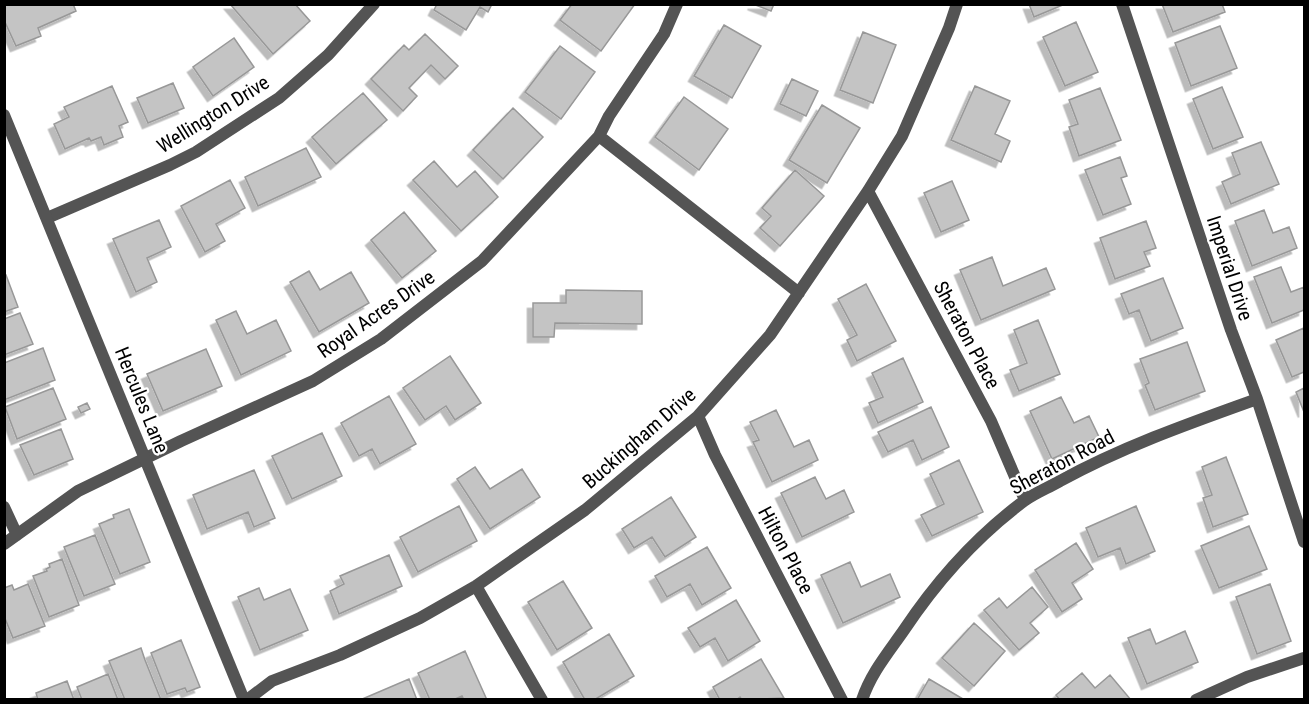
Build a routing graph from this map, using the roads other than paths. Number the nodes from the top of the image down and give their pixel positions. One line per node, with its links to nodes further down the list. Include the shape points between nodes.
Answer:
1 (374, 4): 8 (street, Wellington Drive, via 328,55 261,110 196,152)
2 (677, 4): 6 (street, Royal Acres Drive, via 664,34)
3 (957, 4): 7 (street, Buckingham Drive, via 902,136)
4 (1122, 4): 10 (street, Imperial Drive)
5 (4, 115): 8 (street, Hercules Lane)
6 (599, 136): 9 (street); 12 (street, Royal Acres Drive, via 482,261 381,339 313,381)
7 (868, 191): 9 (street, Buckingham Drive); 13 (street, Sheraton Place, via 992,421)
8 (47, 218): 12 (street, Hercules Lane)
9 (800, 293): 11 (street, Buckingham Drive, via 770,335)
10 (1257, 399): 13 (street, Sheraton Road, via 1087,466); 16 (street, Imperial Drive)
11 (698, 416): 18 (street, Buckingham Drive, via 585,510); 22 (street, Hilton Place)
12 (145, 458): 15 (street, Royal Acres Drive, via 78,491); 20 (street, Hercules Lane)
13 (1025, 500): 23 (street, Sheraton Road, via 980,538 917,608 876,669)
14 (4, 507): 15 (street)
15 (17, 535): 17 (street, Royal Acres Drive)
16 (1305, 542)
17 (4, 544)
18 (476, 586): 20 (street, Buckingham Drive, via 410,622 272,681); 21 (street)
19 (1305, 658): 24 (street)
20 (246, 699)
21 (542, 699)
22 (842, 699)
23 (862, 699)
24 (1196, 699)

